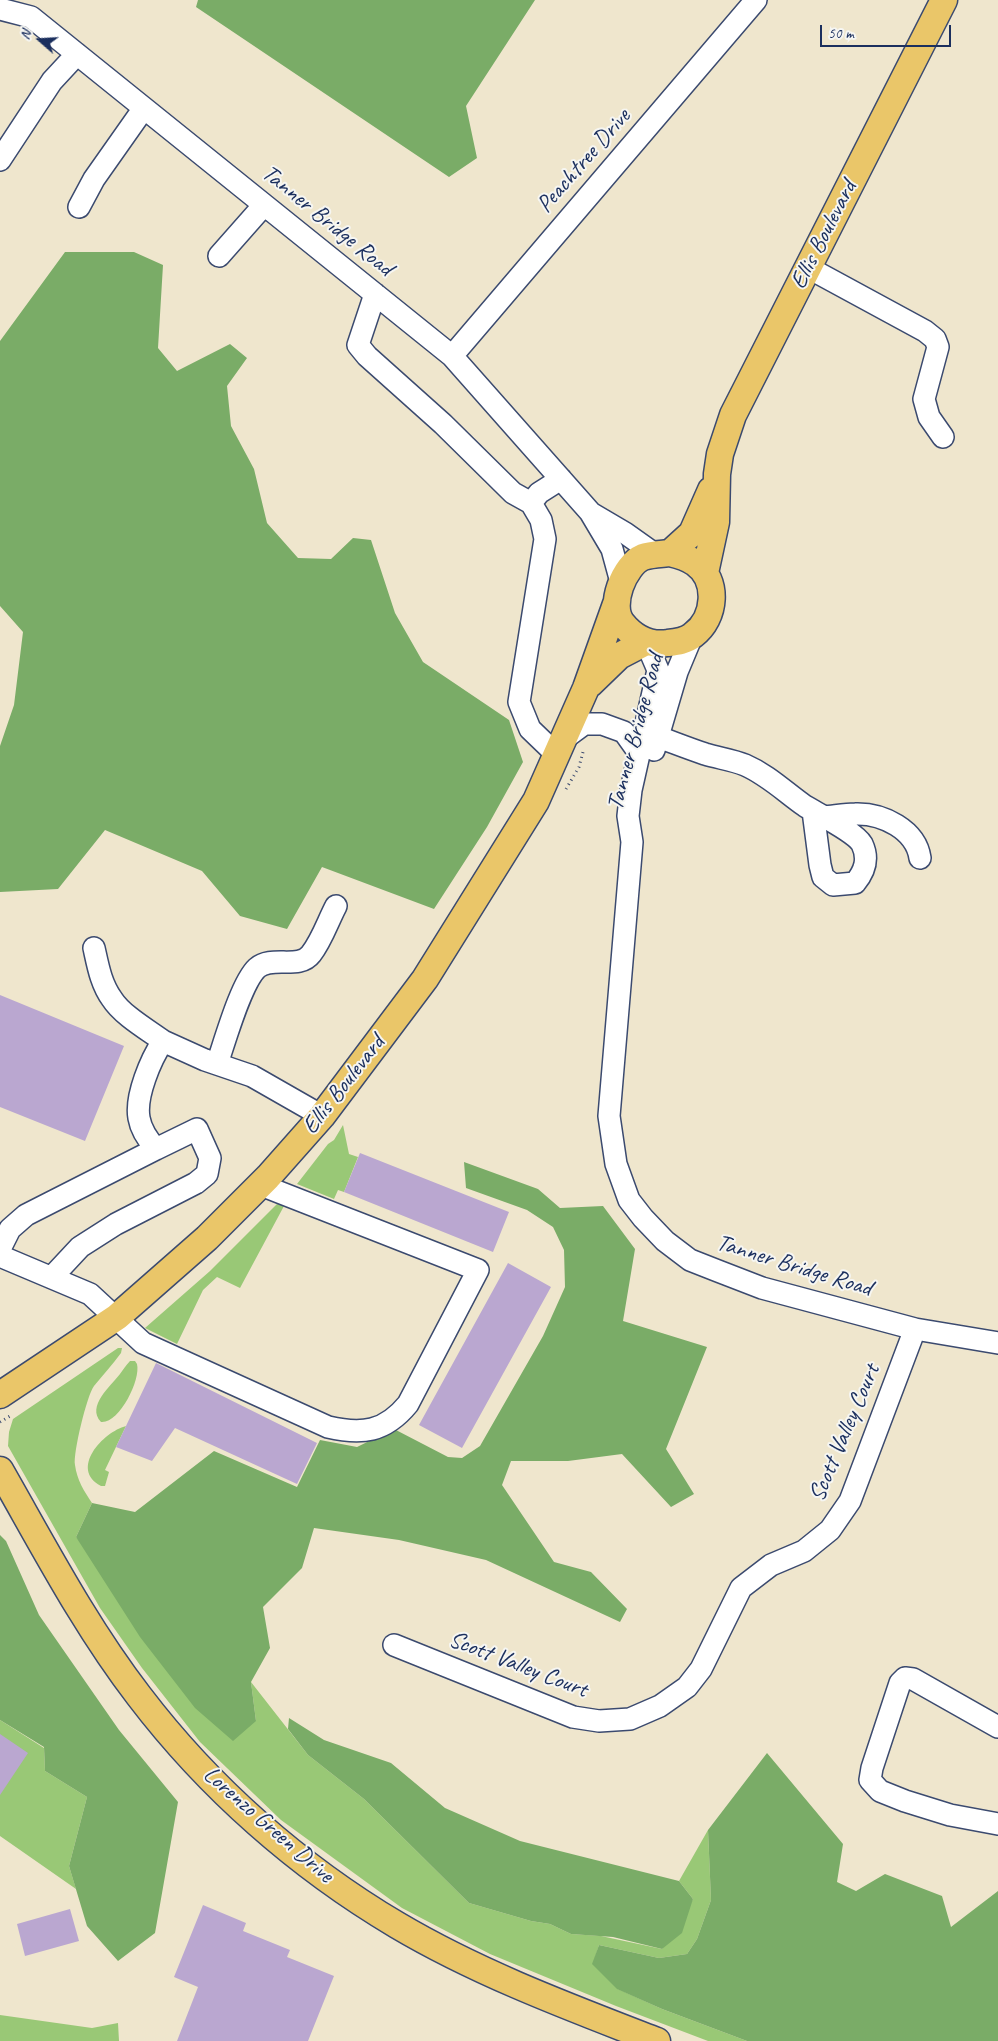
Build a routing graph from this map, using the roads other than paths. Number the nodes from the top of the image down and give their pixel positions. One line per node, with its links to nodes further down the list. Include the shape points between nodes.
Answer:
1 (756, 0): 12 (street, Peachtree Drive)
2 (944, 0): 10 (main road, Ellis Boulevard)
3 (0, 9): 4 (street, Tanner Bridge Road, via 30,17)
4 (77, 54): 5 (street, Tanner Bridge Road); 6 (street, via 52,82)
5 (144, 108): 7 (street, Tanner Bridge Road); 8 (street, via 94,179)
6 (0, 160)
7 (264, 204): 9 (street); 11 (street, Tanner Bridge Road)
8 (79, 207)
9 (219, 256)
10 (807, 267): 13 (street, via 935,339 938,347 924,399 929,417); 14 (main road, Ellis Boulevard, via 733,415)
11 (375, 294): 12 (street, Tanner Bridge Road); 16 (street, via 358,345 513,493)
12 (452, 356): 15 (street, Tanner Bridge Road)
13 (943, 437)
14 (717, 474): 18 (main road, Ellis Boulevard, via 692,534); 19 (main road, Ellis Boulevard, via 716,522)
15 (560, 479): 16 (street, via 539,493); 17 (street, Tanner Bridge Road)
16 (531, 503): 25 (street, via 545,539 519,702 530,729)
17 (590, 512): 18 (street, Tanner Bridge Road); 20 (street, Tanner Bridge Road, via 612,549)
18 (663, 554): 19 (main road, via 684,556); 20 (main road, via 643,557 632,566)
19 (705, 574): 21 (main road, via 711,586 710,614)
20 (619, 593): 22 (main road, via 620,620 630,632); 23 (main road, Ellis Boulevard)
21 (692, 636): 22 (main road, via 658,645); 24 (street, Tanner Bridge Road)
22 (646, 642): 23 (main road, Ellis Boulevard, via 619,656); 24 (street, Tanner Bridge Road, via 658,670)
23 (586, 688): 25 (main road, Ellis Boulevard)
24 (650, 734): 26 (street, Tanner Bridge Road); 27 (street, Tanner Bridge Road, via 640,823); 28 (street, via 745,765 777,783 819,814 857,813 889,821 913,838)
25 (561, 746): 26 (street, via 584,724 602,724 624,732); 33 (main road, Ellis Boulevard, via 536,801 426,979)
26 (639, 753): 27 (street, Tanner Bridge Road, via 630,790 628,816)
27 (632, 842): 40 (street, Tanner Bridge Road, via 609,1116 616,1164 630,1200 665,1241 690,1260 762,1288)
28 (920, 858)
29 (336, 906): 32 (street, via 311,955 300,961 267,963 257,968 243,991)
30 (94, 948): 31 (street, via 102,982 112,1001)
31 (164, 1041): 32 (street); 34 (street, via 155,1053 139,1099 139,1118 145,1136)
32 (217, 1064): 33 (street, via 252,1076)
33 (322, 1116): 35 (main road, Ellis Boulevard)
34 (156, 1149): 36 (street, via 26,1215 10,1230); 38 (street, via 197,1129 210,1158 207,1174 196,1184 116,1224 80,1247)
35 (261, 1185): 39 (main road, Ellis Boulevard); 39 (street, via 478,1270 408,1404 397,1417 368,1431 349,1432 328,1427 143,1343)
36 (0, 1250)
37 (0, 1256): 38 (street)
38 (52, 1277): 39 (street, via 90,1294)
39 (117, 1318): 42 (main road, Ellis Boulevard)
40 (915, 1329): 41 (street, Tanner Bridge Road); 46 (street, Scott Valley Court, via 850,1501 830,1530 804,1551 772,1565 741,1588 702,1669 687,1687 660,1706 630,1719 599,1721 573,1717)
41 (998, 1343)
42 (8, 1403)
43 (0, 1470): 45 (main road, Lorenzo Green Drive)
44 (0, 1484): 45 (main road)
45 (24, 1511): 49 (main road, Lorenzo Green Drive, via 82,1611 139,1696 208,1776 274,1837 366,1906 434,1945 504,1979)
46 (394, 1645)
47 (998, 1727): 48 (street, via 913,1679 905,1678 900,1683 870,1780 880,1791 905,1801)
48 (998, 1824)
49 (656, 2041)

